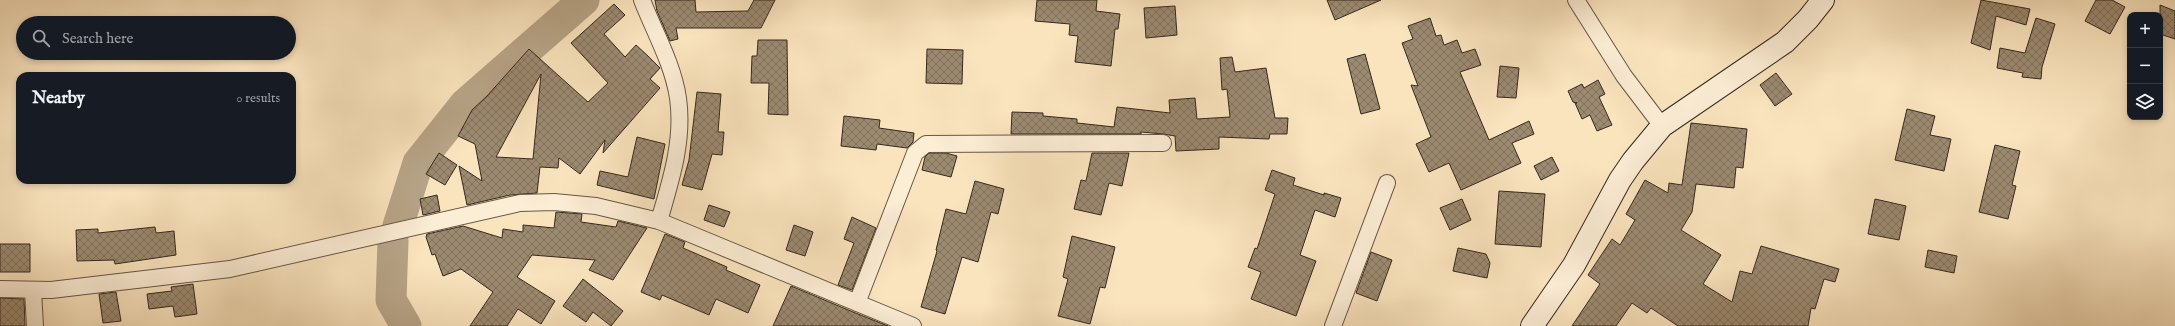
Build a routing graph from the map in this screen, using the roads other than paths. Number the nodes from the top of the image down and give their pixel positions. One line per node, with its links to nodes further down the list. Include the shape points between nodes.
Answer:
1 (642, 0): 7 (street, via 678,96 680,120 674,169)
2 (1576, 0): 4 (street, via 1624,76)
3 (1823, 0): 4 (main road, via 1785,42)
4 (1662, 126): 14 (main road, via 1620,180 1574,264)
5 (1163, 143): 10 (street, via 922,146 915,153)
6 (1387, 183): 13 (street)
7 (659, 221): 9 (street, via 596,206 554,202 520,203 230,269); 10 (street)
8 (0, 289): 9 (street)
9 (32, 291): 11 (street)
10 (857, 303): 12 (street)
11 (35, 326)
12 (913, 326)
13 (1333, 326)
14 (1532, 326)

